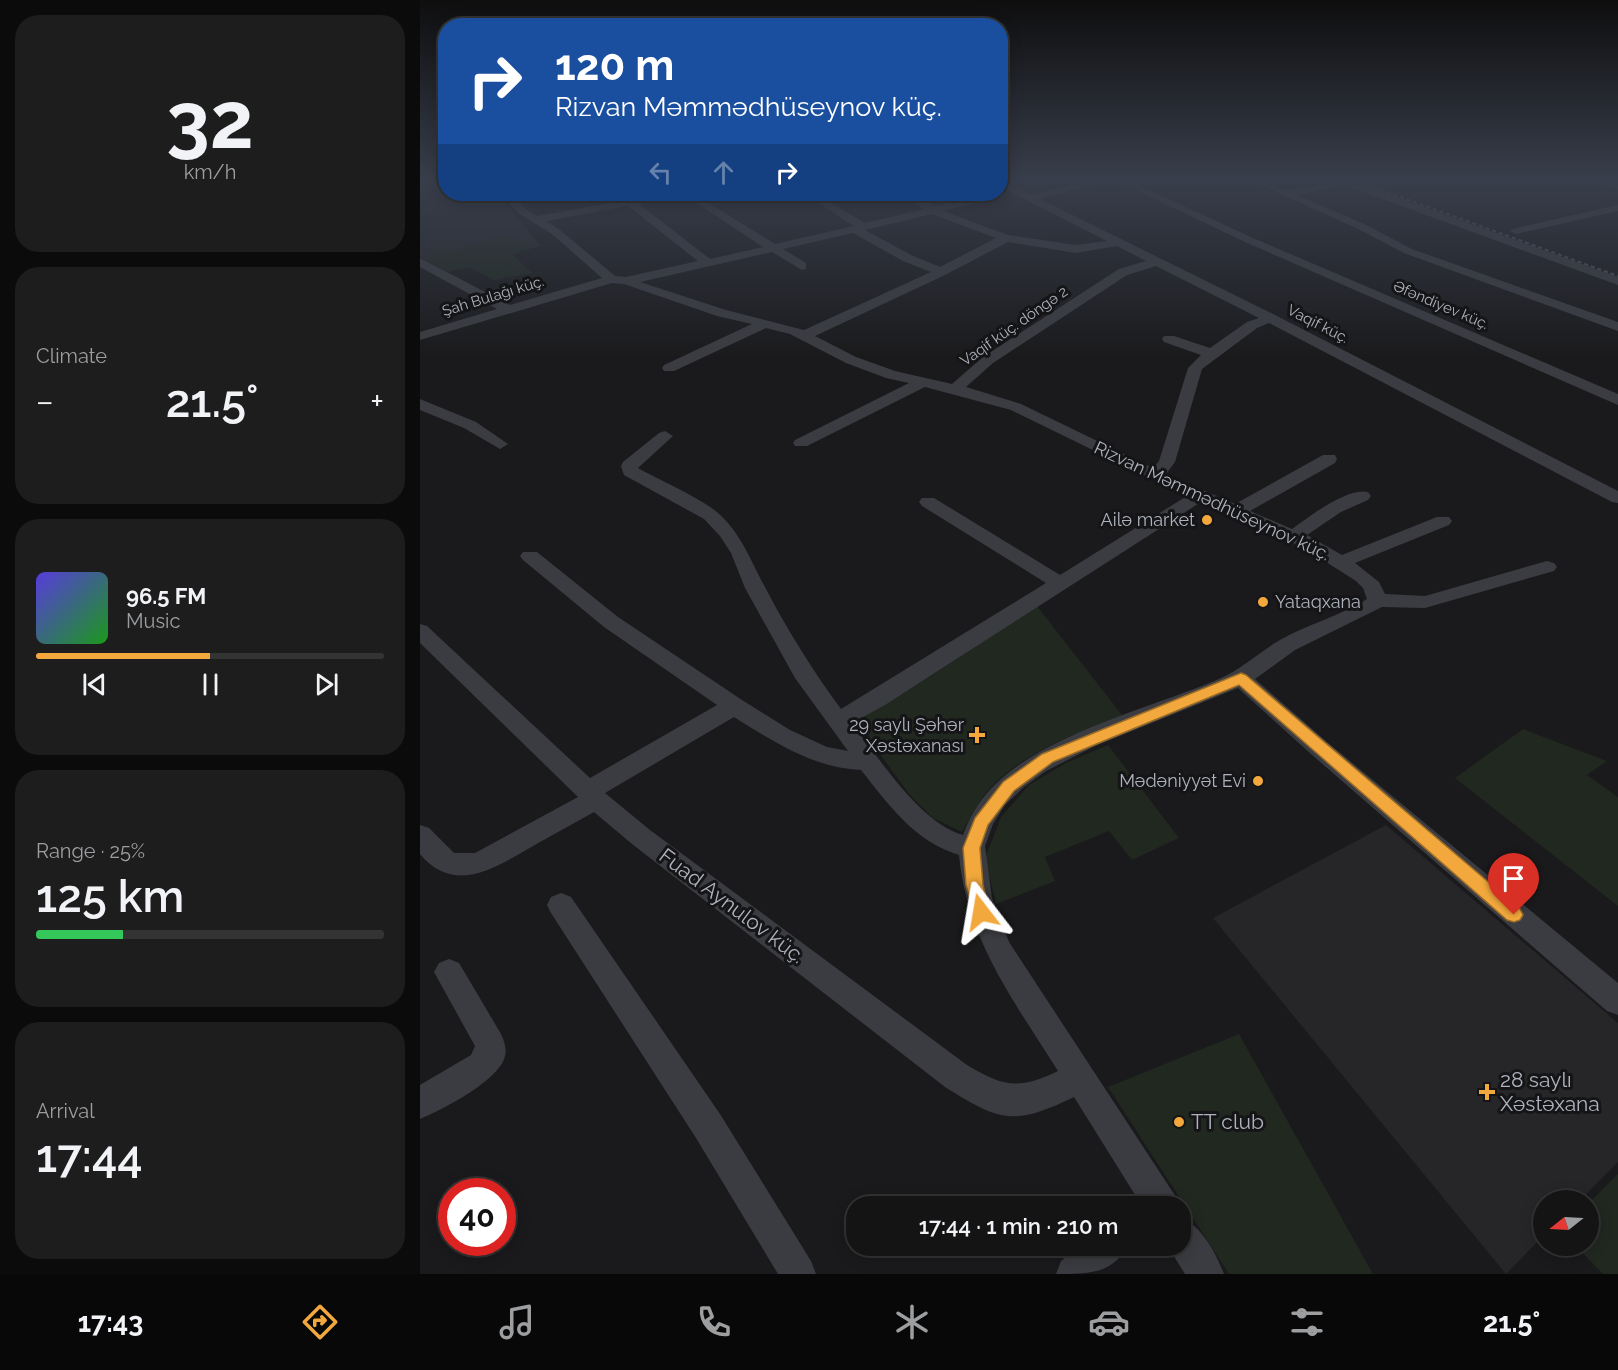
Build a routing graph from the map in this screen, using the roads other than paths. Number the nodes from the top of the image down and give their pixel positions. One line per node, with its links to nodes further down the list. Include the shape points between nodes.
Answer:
1 (567, 239): 19 (street, Rizvan Məmmədhüseynov küç.)
2 (678, 239): 16 (street)
3 (759, 239): 13 (street)
4 (807, 239): 13 (street, Şah Bulağı küç.)
5 (878, 239): 18 (street, via 907,258)
6 (1003, 239): 18 (street)
7 (1015, 239): 12 (street, via 1076,249)
8 (1116, 239): 12 (street, Vaqif küç.)
9 (1248, 239): 34 (street, Əfəndiyev küç.)
10 (1386, 239): 26 (street)
11 (1504, 239): 20 (street)
12 (1121, 242): 14 (street, Vaqif küç.)
13 (772, 248): 16 (street, Şah Bulağı küç.); 17 (street)
14 (1158, 261): 24 (street, Vaqif küç.); 33 (street, Vaqif küç. döngə 2, via 1123,272 988,360)
15 (420, 262): 23 (street)
16 (707, 262): 19 (street, Şah Bulağı küç.)
17 (802, 266)
18 (941, 272): 27 (street)
19 (618, 280): 21 (street, Şah Bulağı küç.); 25 (street, Rizvan Məmmədhüseynov küç.)
20 (1618, 281)
21 (550, 297): 22 (street); 23 (street, Şah Bulağı küç.)
22 (563, 304)
23 (509, 310): 28 (street, Şah Bulağı küç.)
24 (1270, 318): 30 (street, via 1252,325); 43 (street, Vaqif küç.)
25 (765, 324): 27 (street, Rizvan Məmmədhüseynov küç.); 31 (street)
26 (1618, 327)
27 (805, 335): 32 (street, Rizvan Məmmədhüseynov küç., via 851,360)
28 (420, 336)
29 (1169, 339): 30 (street)
30 (1212, 354): 40 (street, via 1195,368 1167,462)
31 (669, 368)
32 (921, 383): 33 (street, Rizvan Məmmədhüseynov küç.); 37 (street)
33 (955, 389): 40 (street, Rizvan Məmmədhüseynov küç., via 1022,409)
34 (1618, 400)
35 (420, 404): 38 (street, via 470,425)
36 (665, 436): 56 (street, via 634,460 630,471 717,522 740,553 806,678)
37 (801, 443)
38 (500, 444)
39 (1329, 459): 45 (street)
40 (1155, 476): 41 (street, Rizvan Məmmədhüseynov küç.)
41 (1199, 496): 45 (street, Rizvan Məmmədhüseynov küç.); 51 (street)
42 (1362, 496): 47 (street, via 1323,515)
43 (1618, 498)
44 (928, 502): 51 (street)
45 (1237, 511): 47 (street, Rizvan Məmmədhüseynov küç.)
46 (1443, 521): 49 (street)
47 (1295, 536): 49 (street, Rizvan Məmmədhüseynov küç.)
48 (530, 556): 55 (street, via 611,622)
49 (1341, 562): 52 (street, Rizvan Məmmədhüseynov küç., via 1372,586)
50 (1547, 567): 52 (street, via 1425,602)
51 (1060, 583): 56 (street)
52 (1377, 600): 54 (street, via 1369,609 1276,652)
53 (420, 631): 58 (street, Fuad Aynulov küç.)
54 (1241, 678): 60 (street, via 1048,758 996,800 981,822); 63 (street)
55 (734, 706): 57 (street, via 804,748 844,760); 58 (street)
56 (839, 720): 57 (street)
57 (868, 761): 60 (street, via 906,808 928,828 948,841)
58 (592, 795): 59 (street, via 480,863 460,867 444,861); 64 (street, Fuad Aynulov küç., via 660,852 982,1093 1000,1100 1033,1100)
59 (420, 835)
60 (972, 848): 64 (street, via 974,885 981,912 999,951)
61 (561, 904): 69 (street, via 708,1126)
62 (450, 972): 65 (street, via 490,1044 490,1056 482,1066)
63 (1618, 1001)
64 (1079, 1078): 66 (street)
65 (420, 1103)
66 (1156, 1196)
67 (1191, 1251): 71 (street)
68 (1096, 1256): 70 (street)
69 (798, 1274)
70 (1074, 1274)
71 (1206, 1274)

